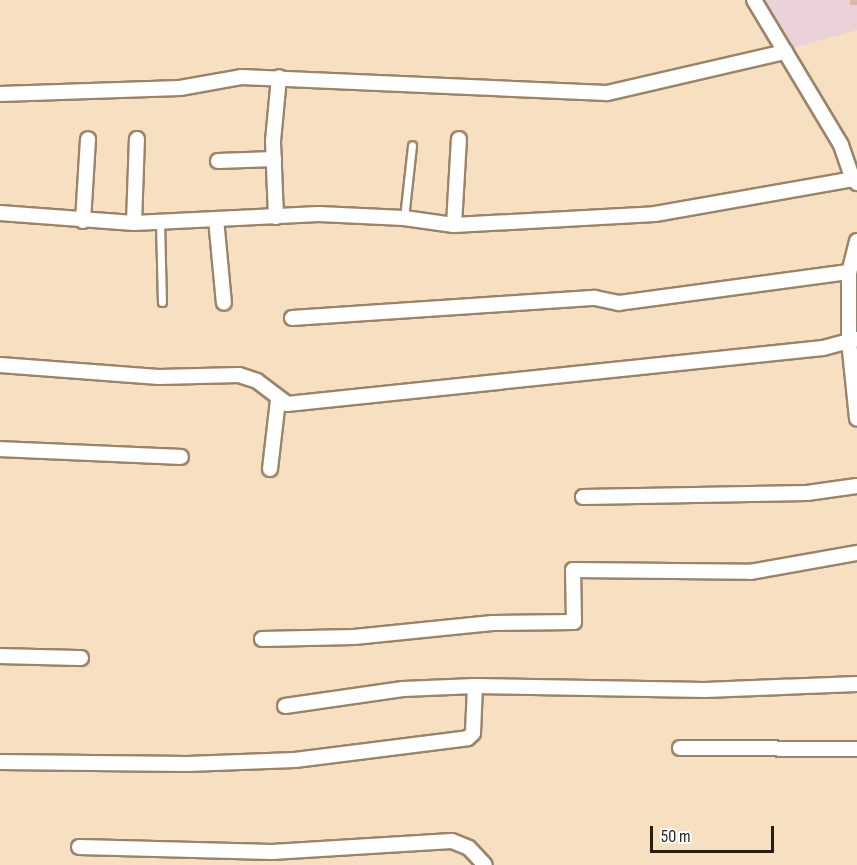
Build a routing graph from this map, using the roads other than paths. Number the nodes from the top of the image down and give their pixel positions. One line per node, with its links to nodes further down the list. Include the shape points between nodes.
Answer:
1 (754, 0): 2 (street)
2 (785, 52): 3 (street, via 607,93 543,93); 11 (street, via 841,145)
3 (279, 77): 4 (street, via 241,77 140,91); 9 (street)
4 (0, 94)
5 (137, 139): 18 (street)
6 (459, 139): 19 (street)
7 (88, 140): 16 (street)
8 (412, 144): 14 (lane)
9 (274, 159): 10 (street); 13 (street)
10 (218, 161)
11 (855, 181): 19 (street, via 655,214)
12 (0, 213): 16 (street)
13 (276, 217): 14 (street); 15 (street)
14 (404, 218): 19 (street)
15 (216, 219): 17 (street); 23 (street)
16 (83, 221): 18 (street)
17 (160, 222): 18 (street); 22 (lane)
18 (134, 223)
19 (454, 225)
20 (857, 241): 21 (street)
21 (849, 272): 24 (street, via 619,303 595,298); 25 (street)
22 (162, 302)
23 (224, 303)
24 (292, 318)
25 (853, 340): 27 (street, via 823,348 639,369 287,404); 28 (street)
26 (0, 366): 27 (street, via 159,376 239,375 256,381)
27 (279, 400): 31 (street)
28 (857, 419)
29 (0, 449): 30 (street)
30 (182, 457)
31 (270, 469)
32 (857, 486): 33 (street, via 807,493)
33 (582, 497)
34 (857, 553): 35 (street, via 750,572 573,570 574,622 492,624 354,637)
35 (262, 639)
36 (0, 656): 37 (street)
37 (81, 658)
38 (857, 684): 39 (street, via 705,690)
39 (475, 686): 40 (street, via 403,689); 43 (street, via 473,733 468,738 295,760 187,764)
40 (285, 706)
41 (680, 748): 42 (street)
42 (857, 749)
43 (0, 762)
44 (79, 848): 45 (street, via 272,852 452,841 469,848)
45 (485, 865)

